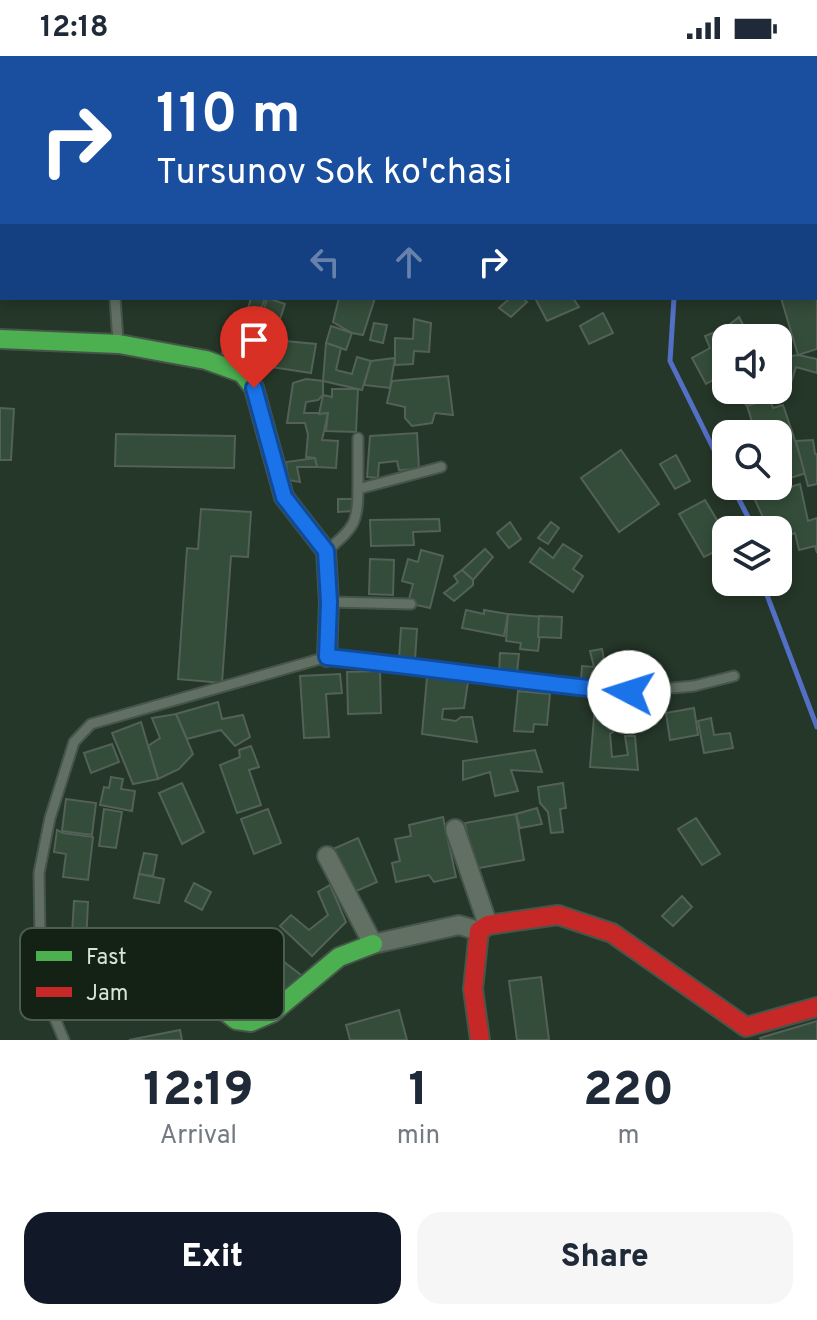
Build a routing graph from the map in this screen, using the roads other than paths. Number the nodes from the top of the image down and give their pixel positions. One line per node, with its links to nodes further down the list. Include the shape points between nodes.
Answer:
1 (115, 300): 3 (lane)
2 (0, 339): 3 (street)
3 (119, 344): 7 (street, via 206,360 242,373 254,388 284,497)
4 (358, 438): 6 (lane)
5 (441, 467): 6 (lane)
6 (358, 489): 7 (lane, via 358,515 351,529)
7 (326, 551): 8 (street)
8 (329, 602): 9 (lane); 10 (street)
9 (411, 604)
10 (327, 657): 11 (lane, via 629,692); 14 (lane, via 91,724 74,742 50,818 39,873)
11 (734, 676)
12 (455, 829): 15 (street)
13 (327, 856): 16 (street)
14 (40, 928)
15 (483, 928): 16 (street, via 459,925); 22 (street, via 558,915 612,933); 24 (street, via 473,989)
16 (373, 944): 17 (street, via 339,957)
17 (284, 1003)
18 (817, 1007): 22 (street)
19 (56, 1020): 23 (lane)
20 (236, 1020): 21 (street)
21 (256, 1020)
22 (748, 1034)
23 (64, 1040)
24 (480, 1040)

